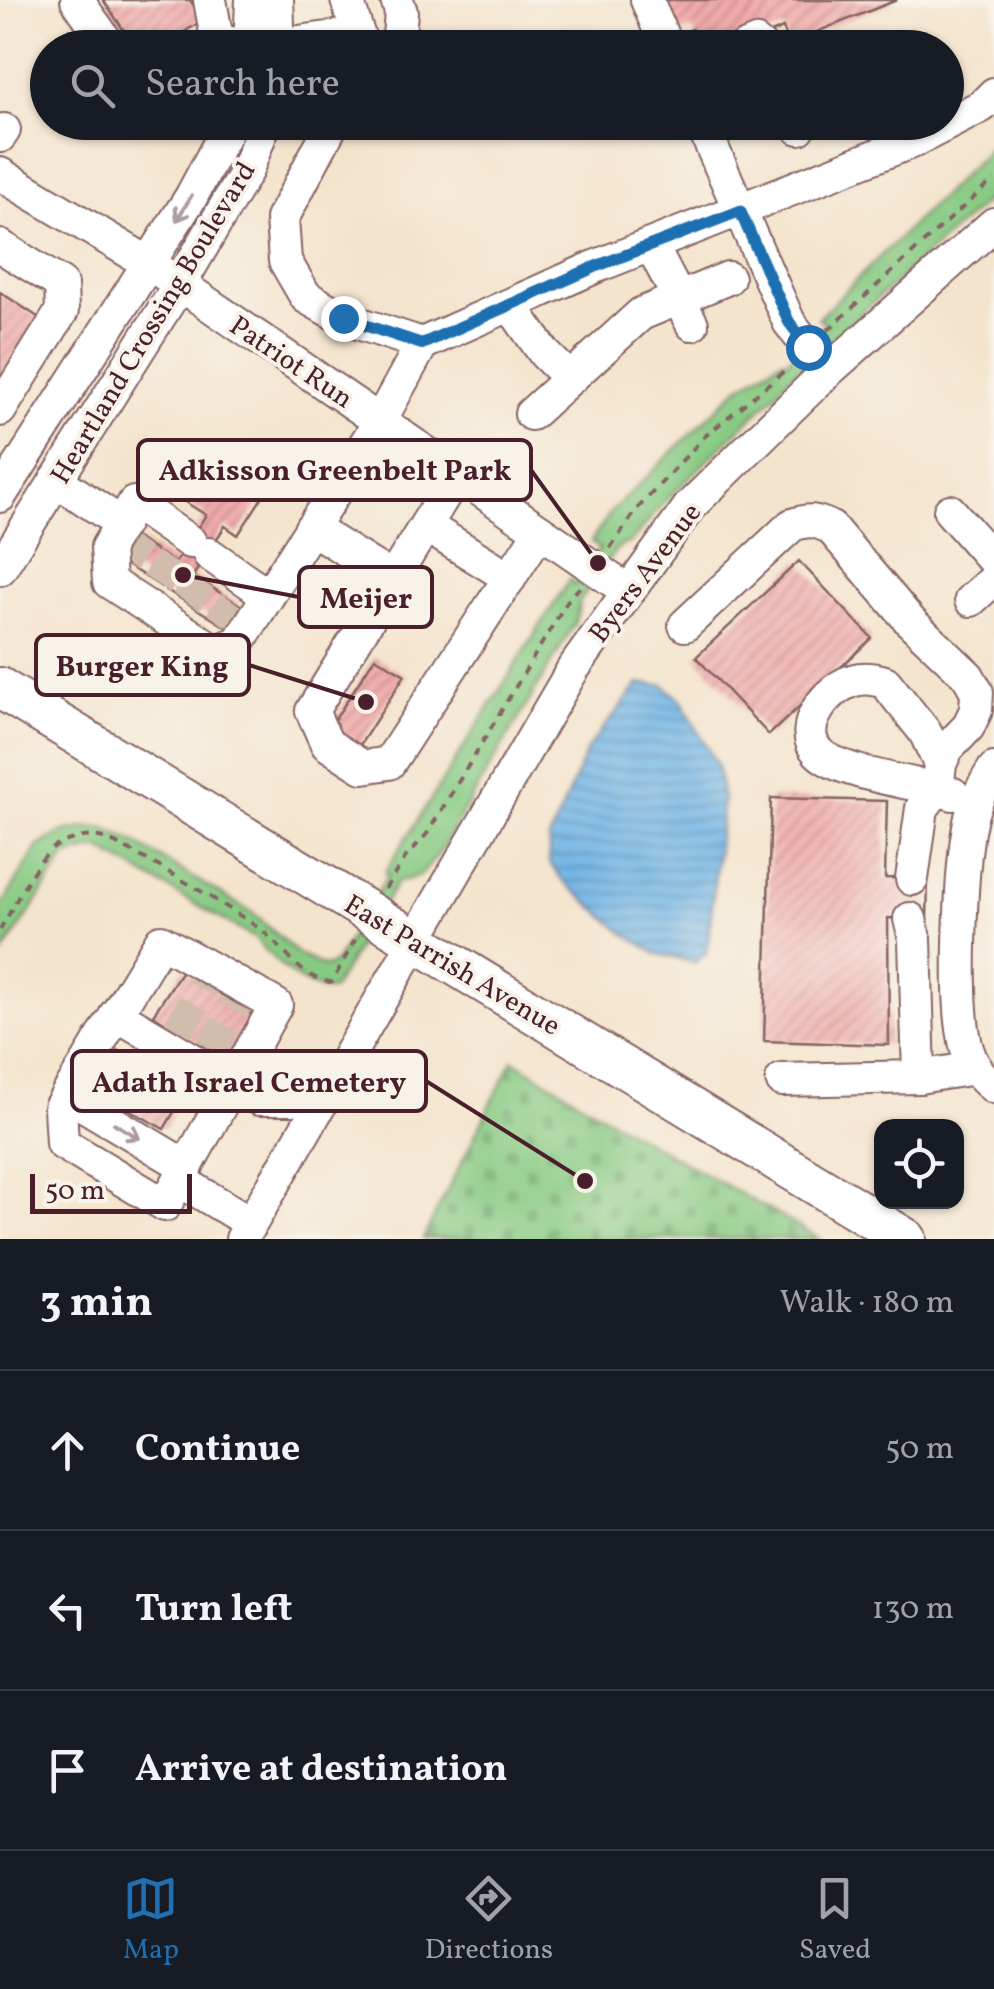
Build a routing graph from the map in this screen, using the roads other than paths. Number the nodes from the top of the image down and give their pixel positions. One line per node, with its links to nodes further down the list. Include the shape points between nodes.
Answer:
1 (76, 0): 8 (street)
2 (210, 0): 9 (street)
3 (252, 0): 10 (street)
4 (276, 0): 11 (street)
5 (347, 0): 12 (street)
6 (397, 0): 13 (street)
7 (648, 0): 14 (street)
8 (98, 30)
9 (216, 30)
10 (258, 30)
11 (267, 30)
12 (354, 30)
13 (400, 30)
14 (660, 30)
15 (994, 94): 16 (street)
16 (964, 115)
17 (221, 140): 27 (street, Heartland Crossing Boulevard, one-way to 27)
18 (258, 140): 30 (street, Heartland Crossing Boulevard)
19 (324, 140): 34 (street, via 282,219 285,260 306,297 343,318)
20 (709, 140): 23 (street)
21 (916, 140): 23 (street)
22 (0, 174): 27 (street, Patriot Run)
23 (740, 211): 25 (street); 35 (street, via 789,322)
24 (994, 224): 35 (street, Byers Avenue)
25 (652, 245): 31 (street); 32 (street)
26 (0, 246): 33 (street, via 60,284)
27 (150, 264): 30 (street, Patriot Run); 42 (street, Heartland Crossing Boulevard)
28 (0, 271): 33 (street)
29 (728, 278): 32 (street)
30 (180, 284): 39 (street, Patriot Run); 41 (street, Heartland Crossing Boulevard)
31 (511, 306): 34 (street); 36 (street)
32 (685, 311): 36 (street, via 641,314)
33 (58, 317): 37 (street)
34 (422, 344): 39 (street)
35 (818, 360): 51 (street, Byers Avenue, via 690,506)
36 (569, 378): 38 (street)
37 (0, 410)
38 (531, 414)
39 (380, 421): 40 (street, Patriot Run); 45 (street)
40 (457, 474): 44 (street); 46 (street, Patriot Run)
41 (56, 480): 45 (street, via 181,577); 48 (street, Heartland Crossing Boulevard)
42 (0, 496)
43 (950, 511): 47 (street)
44 (426, 526): 49 (street); 50 (street)
45 (311, 528): 50 (street)
46 (540, 531): 49 (street); 51 (street, Patriot Run)
47 (994, 562)
48 (0, 569)
49 (510, 578): 50 (street, via 389,763 363,767 327,744 312,711)
50 (394, 579)
51 (628, 592): 59 (street, Byers Avenue, via 572,668)
52 (685, 624): 55 (street, via 792,525 807,519 831,528 977,692 976,710 947,749)
53 (0, 688): 59 (main road, East Parrish Avenue)
54 (994, 768): 56 (street)
55 (939, 776): 56 (street); 57 (street, via 922,808)
56 (986, 806): 62 (street, via 973,812 965,866 962,986 964,1034)
57 (912, 879)
58 (910, 919): 61 (street)
59 (414, 940): 64 (street, Byers Avenue); 68 (main road, East Parrish Avenue)
60 (116, 1014): 65 (street, via 174,1039); 65 (street, via 161,941 240,996 276,1004); 66 (street, via 60,1106 62,1143 165,1206)
61 (918, 1076): 62 (street); 63 (street)
62 (985, 1077)
63 (782, 1080)
64 (331, 1085): 65 (street, via 292,1099 259,1099); 67 (street, Byers Avenue)
65 (233, 1086): 66 (street)
66 (183, 1174): 67 (street)
67 (246, 1231)
68 (906, 1239)

